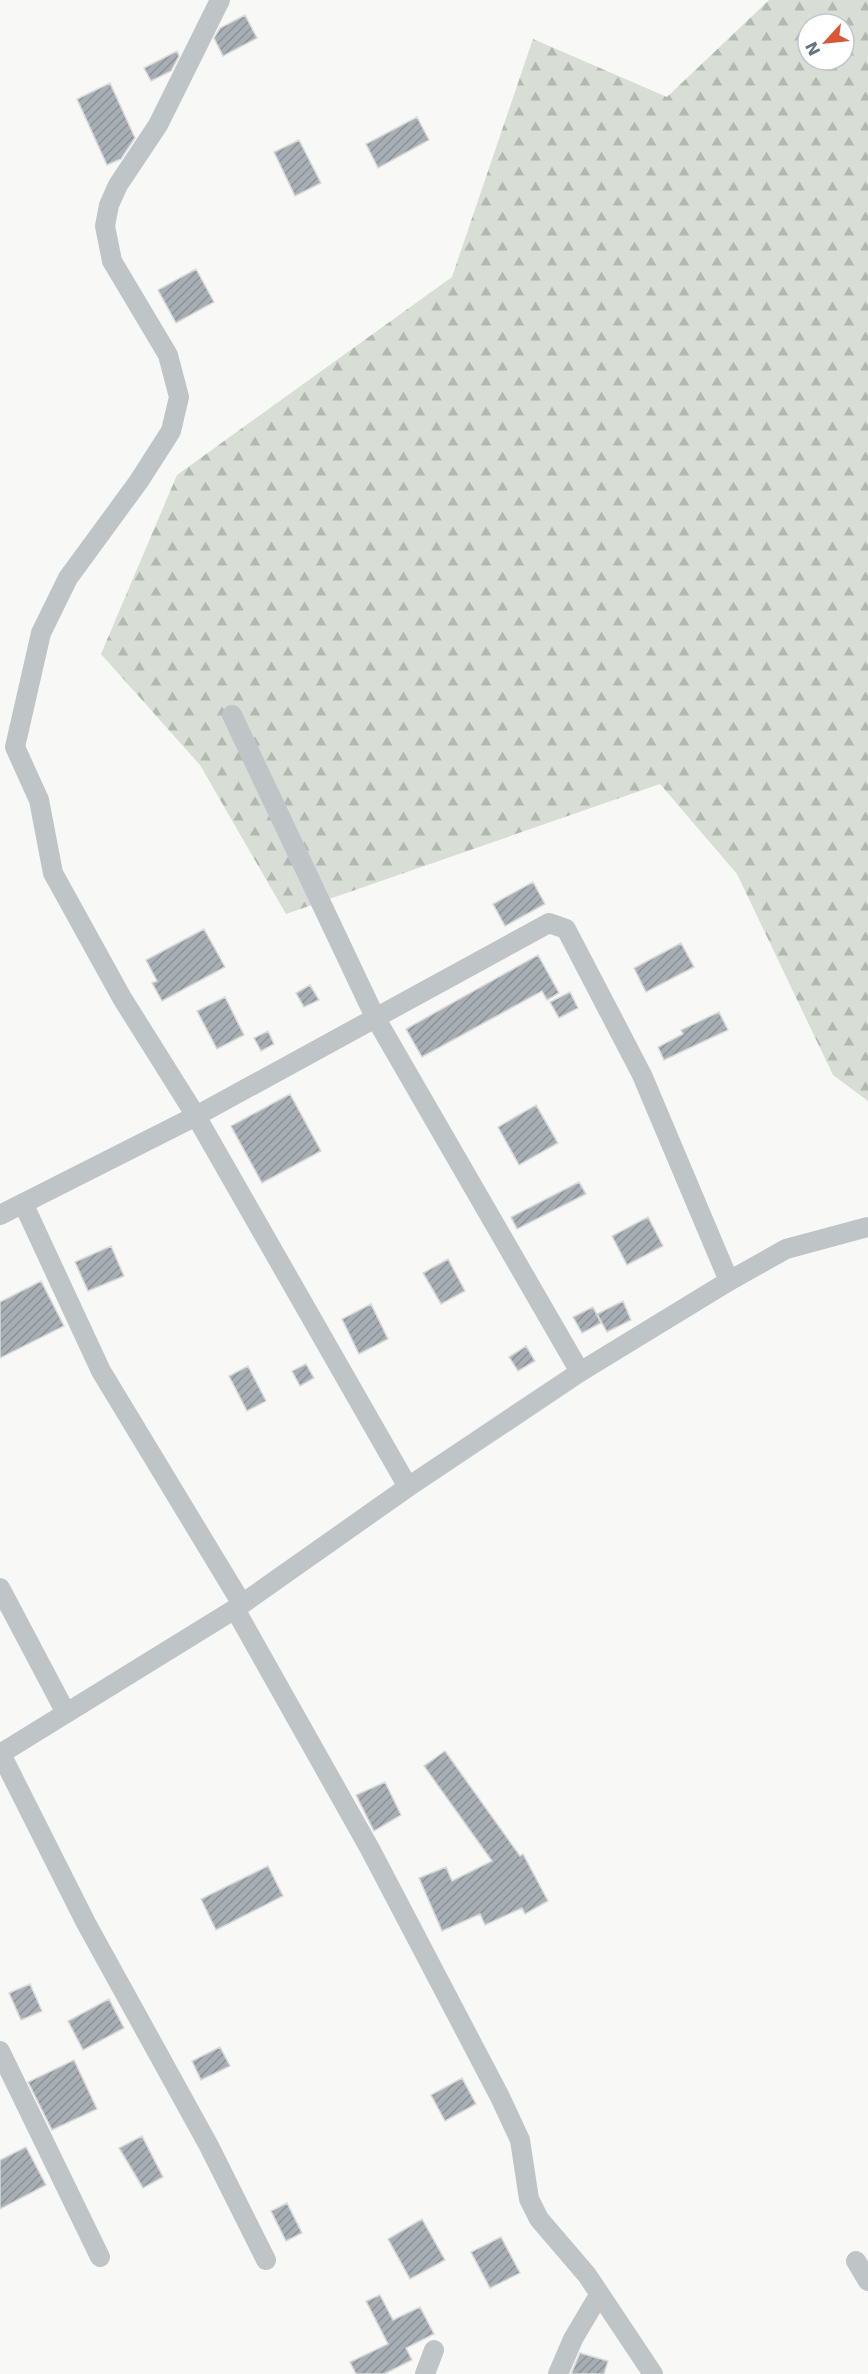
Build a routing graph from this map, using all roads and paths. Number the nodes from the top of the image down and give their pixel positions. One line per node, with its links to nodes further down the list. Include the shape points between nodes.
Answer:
1 (220, 0): 3 (street, via 158,126 118,185 105,226 112,261 168,355 179,397 171,430 68,578 41,633)
2 (232, 715): 4 (street)
3 (8, 751): 5 (street, via 39,800 53,873 122,998)
4 (375, 1017): 5 (street); 9 (street, via 549,923 566,929 642,1076); 10 (street)
5 (196, 1116): 6 (street); 11 (street)
6 (23, 1203): 7 (street); 13 (street, via 101,1371)
7 (0, 1215)
8 (868, 1227): 9 (street, via 786,1249)
9 (729, 1281): 10 (street)
10 (580, 1372): 11 (street)
11 (408, 1487): 13 (street)
12 (0, 1588): 14 (street)
13 (239, 1606): 14 (street); 21 (street, via 500,2097 520,2140 529,2199 539,2219)
14 (66, 1713): 15 (street)
15 (0, 1754): 18 (street)
16 (0, 2051): 17 (street)
17 (100, 2257)
18 (266, 2260)
19 (856, 2261): 20 (street)
20 (868, 2281)
21 (599, 2295): 24 (street); 25 (street)
22 (434, 2350): 23 (street)
23 (425, 2374)
24 (558, 2374)
25 (653, 2374)

